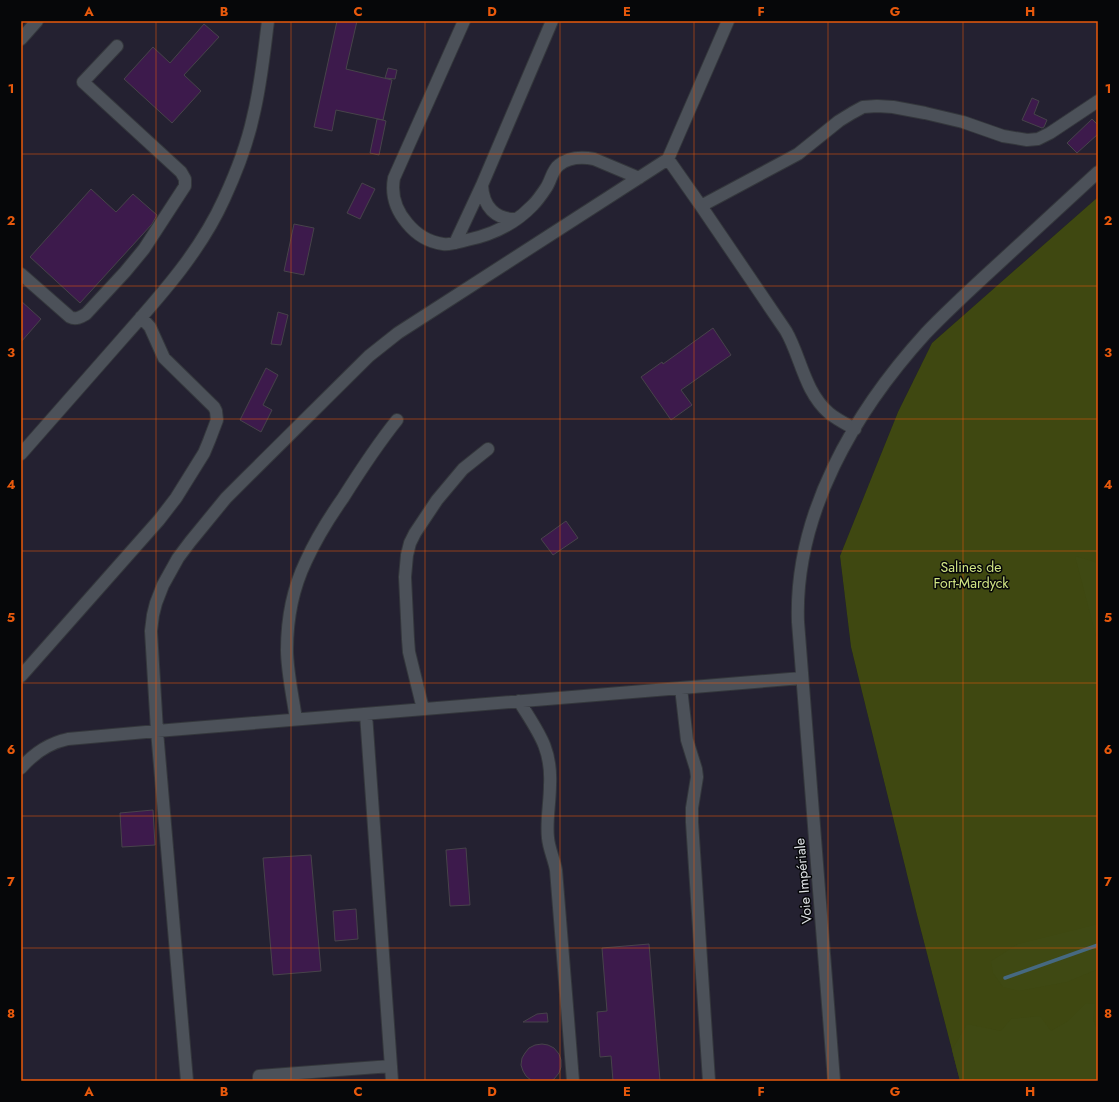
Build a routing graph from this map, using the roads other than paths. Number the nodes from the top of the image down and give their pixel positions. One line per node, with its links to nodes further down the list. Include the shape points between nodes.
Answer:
1 (37, 21): 6 (street)
2 (268, 21): 17 (street, via 253,118 224,199 192,254)
3 (464, 21): 15 (street, via 399,166 392,188 402,216 415,232 444,244)
4 (552, 21): 12 (street)
5 (728, 21): 9 (street)
6 (21, 39)
7 (117, 46): 16 (street, via 83,82 182,172 185,179 184,188 144,249 81,317 70,317)
8 (1098, 101): 13 (street, via 1050,133 1038,139 1027,140 1010,138 963,122 925,113 893,107 863,107 839,121 791,158)
9 (668, 159): 11 (street); 13 (street)
10 (1098, 172): 19 (street, Voie Impériale, via 930,330 884,385)
11 (639, 178): 14 (street, via 589,158 564,162 556,167 538,199); 29 (street, via 385,342 226,498 178,558 163,584 156,603 151,631)
12 (482, 186): 14 (street, via 485,200 492,212 506,219); 15 (street)
13 (701, 206): 19 (street, via 786,331 804,376 817,399 833,416)
14 (517, 219): 15 (street, via 486,235)
15 (455, 243)
16 (21, 274)
17 (141, 317): 21 (street); 22 (street, via 150,327 164,358 212,404 217,415 216,424 204,453 164,515)
18 (397, 420): 28 (street, via 373,451 316,540 301,573 292,602 287,643)
19 (855, 428): 23 (street, Voie Impériale, via 821,496 804,552 798,608)
20 (488, 449): 26 (street, via 463,469 437,500 415,533 409,550 405,577 409,652)
21 (21, 454)
22 (21, 676)
23 (802, 678): 24 (street); 37 (street, Voie Impériale)
24 (681, 688): 25 (street); 36 (street, via 687,740 697,777 692,822)
25 (519, 701): 26 (street); 35 (street, via 544,742 550,767 548,838 556,870)
26 (423, 709): 27 (street)
27 (366, 714): 28 (street); 31 (street)
28 (296, 719): 29 (street)
29 (157, 731): 30 (street, via 68,739 37,752); 32 (street)
30 (21, 768)
31 (391, 1066): 33 (street, via 259,1076); 34 (street)
32 (187, 1081)
33 (259, 1081)
34 (392, 1081)
35 (573, 1081)
36 (709, 1081)
37 (834, 1081)

